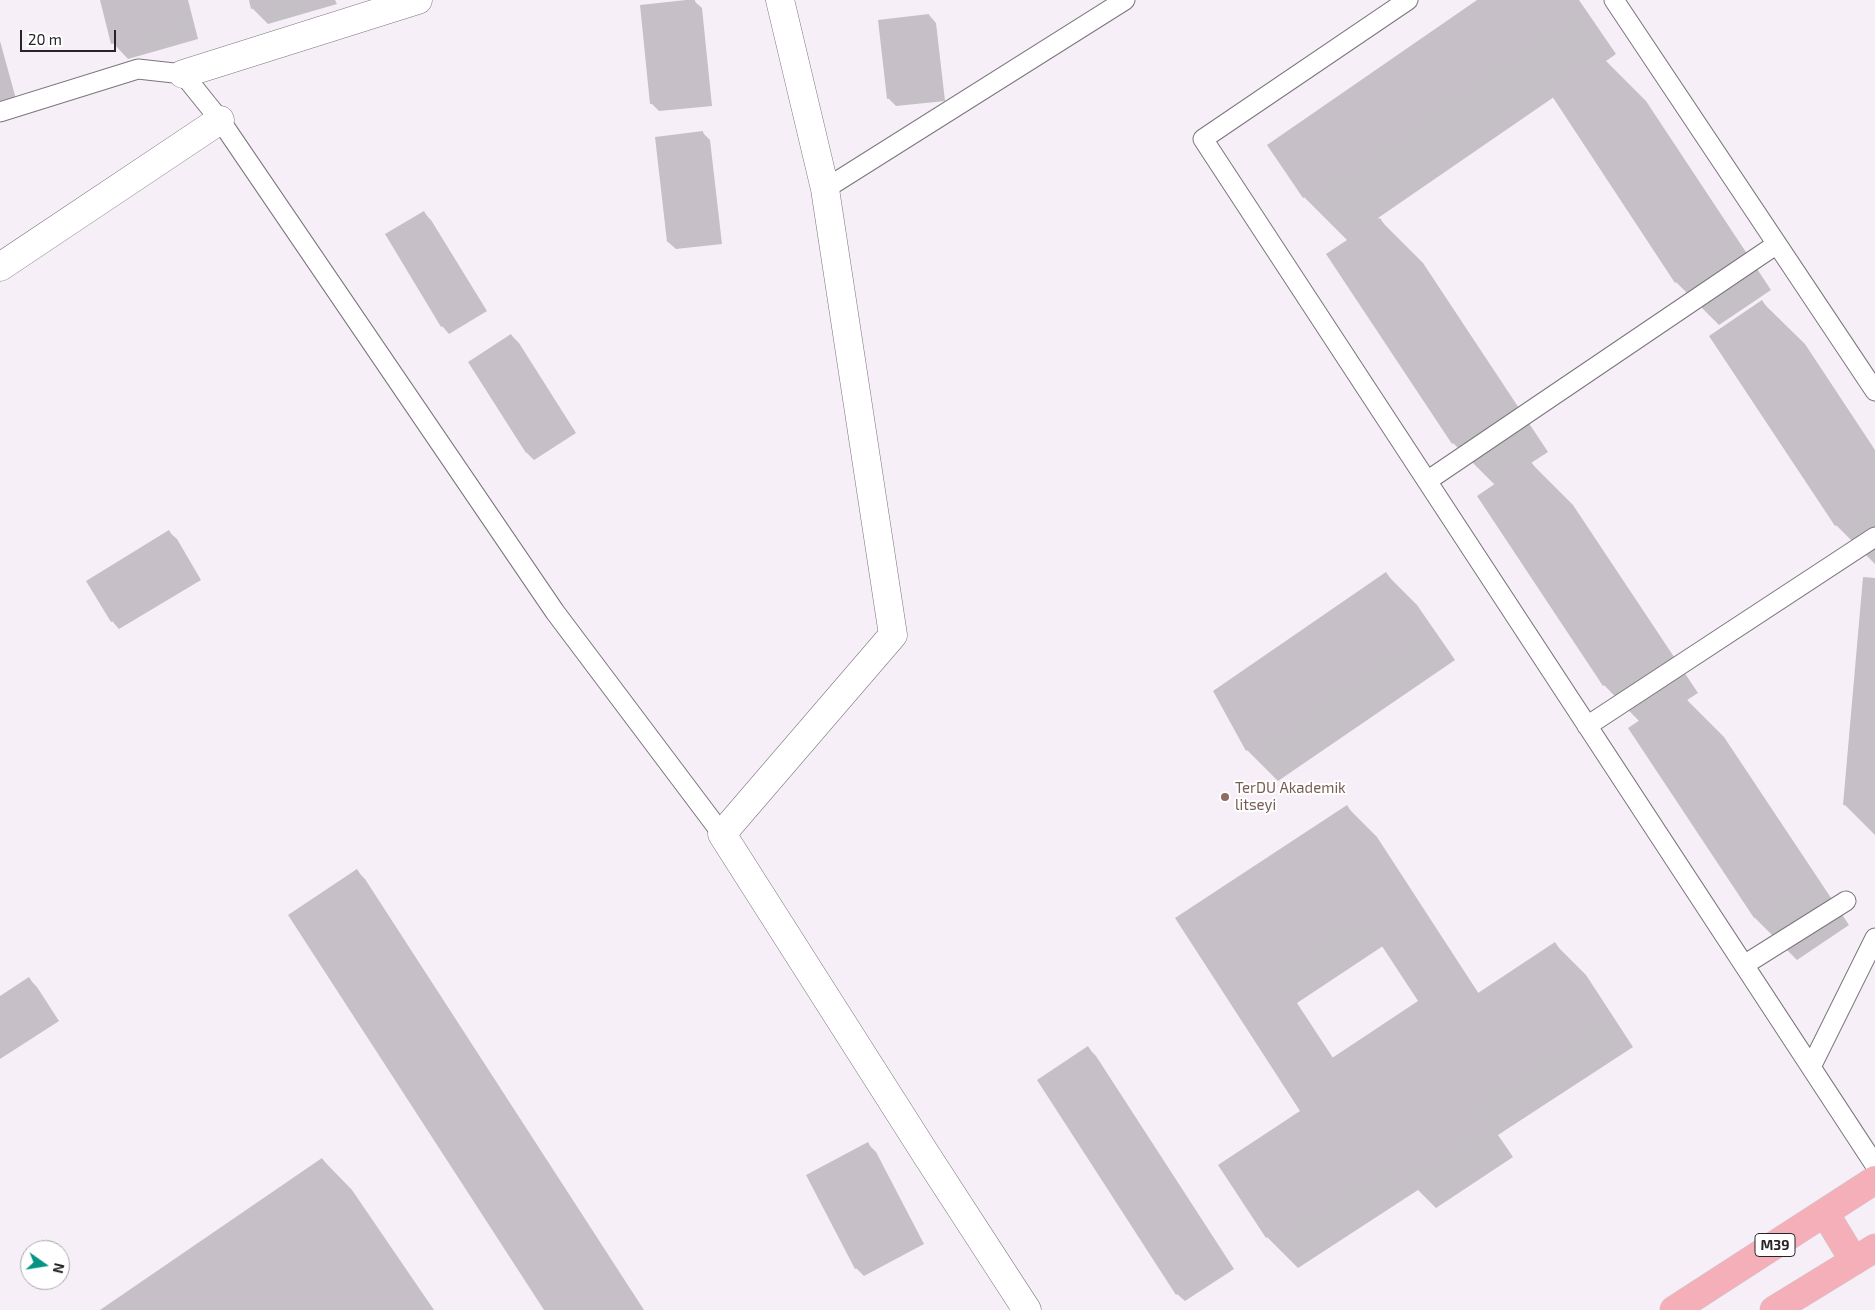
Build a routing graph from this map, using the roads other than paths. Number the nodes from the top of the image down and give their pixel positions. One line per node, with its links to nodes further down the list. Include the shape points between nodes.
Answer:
1 (418, 0): 6 (street)
2 (780, 0): 9 (street)
3 (1125, 0): 9 (lane)
4 (1408, 0): 13 (lane, via 1202,138)
5 (1614, 0): 10 (lane)
6 (183, 74): 7 (lane, via 138,69); 8 (lane)
7 (0, 112)
8 (220, 120): 11 (street); 16 (lane, via 555,612)
9 (825, 189): 16 (street, via 893,635)
10 (1777, 244): 12 (lane); 13 (lane)
11 (0, 267)
12 (1875, 391)
13 (1427, 481): 15 (lane)
14 (1875, 536): 15 (lane)
15 (1587, 726): 19 (lane)
16 (722, 834): 25 (street)
17 (1846, 901): 19 (lane)
18 (1875, 938): 20 (lane)
19 (1744, 965): 20 (lane)
20 (1811, 1067): 21 (lane)
21 (1875, 1165)
22 (1875, 1180): 23 (highway, M39)
23 (1825, 1213): 24 (highway); 26 (highway, M39)
24 (1864, 1255): 27 (highway)
25 (1028, 1310)
26 (1674, 1310)
27 (1774, 1310)

